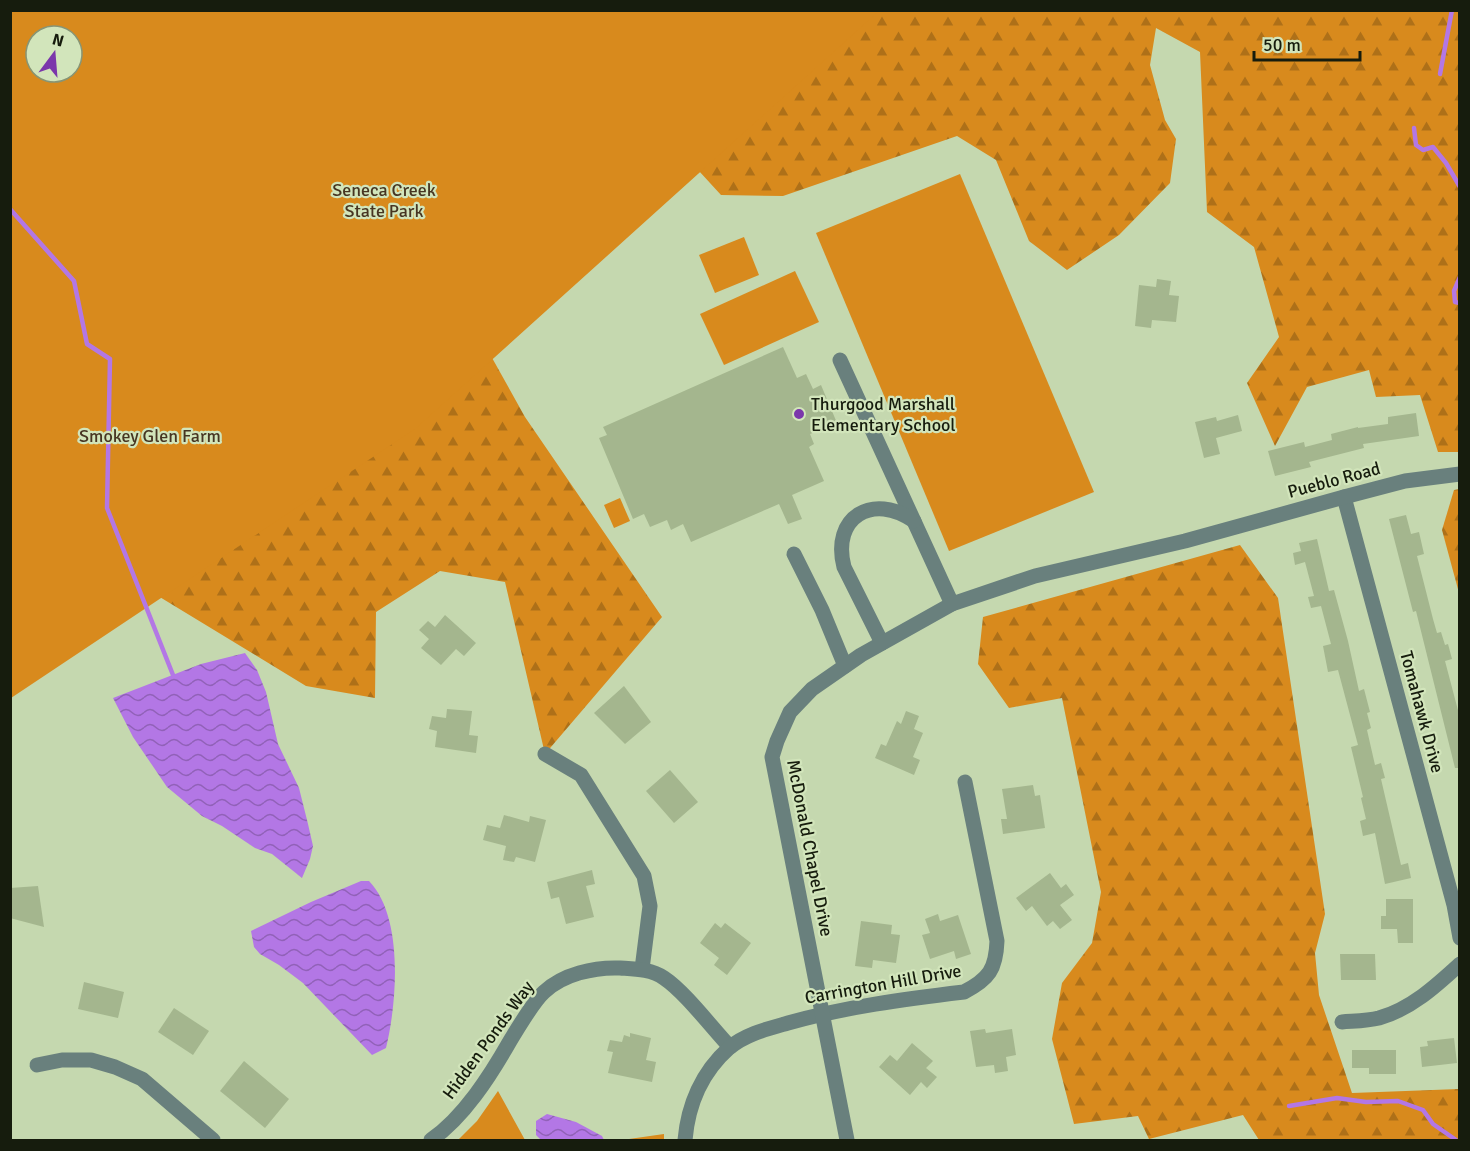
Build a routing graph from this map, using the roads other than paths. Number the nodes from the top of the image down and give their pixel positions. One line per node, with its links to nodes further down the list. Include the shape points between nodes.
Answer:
1 (840, 360): 4 (street)
2 (1460, 474): 3 (street, Pueblo Road, via 1405,481)
3 (1344, 497): 5 (street, Pueblo Road); 12 (street, Tomahawk Drive)
4 (914, 521): 7 (street); 8 (street, via 891,508 869,510 855,517 840,541 844,567)
5 (1220, 531): 7 (street, McDonald Chapel Drive, via 1035,576)
6 (794, 554): 9 (street)
7 (952, 604): 8 (street, McDonald Chapel Drive)
8 (882, 643): 9 (street, McDonald Chapel Drive)
9 (844, 666): 15 (street, McDonald Chapel Drive, via 812,689 790,712 772,757)
10 (545, 754): 14 (street, via 581,775 644,876 650,906)
11 (965, 782): 15 (street, Carrington Hill Drive, via 997,941 990,974 964,992)
12 (1460, 938)
13 (1460, 964): 16 (street, via 1404,1009 1378,1018)
14 (642, 969): 17 (street, Hidden Ponds Way, via 664,977); 20 (street, Hidden Ponds Way, via 603,967 569,976 543,992 466,1106)
15 (822, 1013): 17 (street, Carrington Hill Drive, via 755,1032); 22 (street, McDonald Chapel Drive)
16 (1342, 1022)
17 (730, 1047): 21 (street, Carrington Hill Drive, via 702,1080 689,1107)
18 (37, 1065): 19 (street, via 91,1060 133,1075)
19 (213, 1140)
20 (431, 1140)
21 (685, 1140)
22 (847, 1140)

